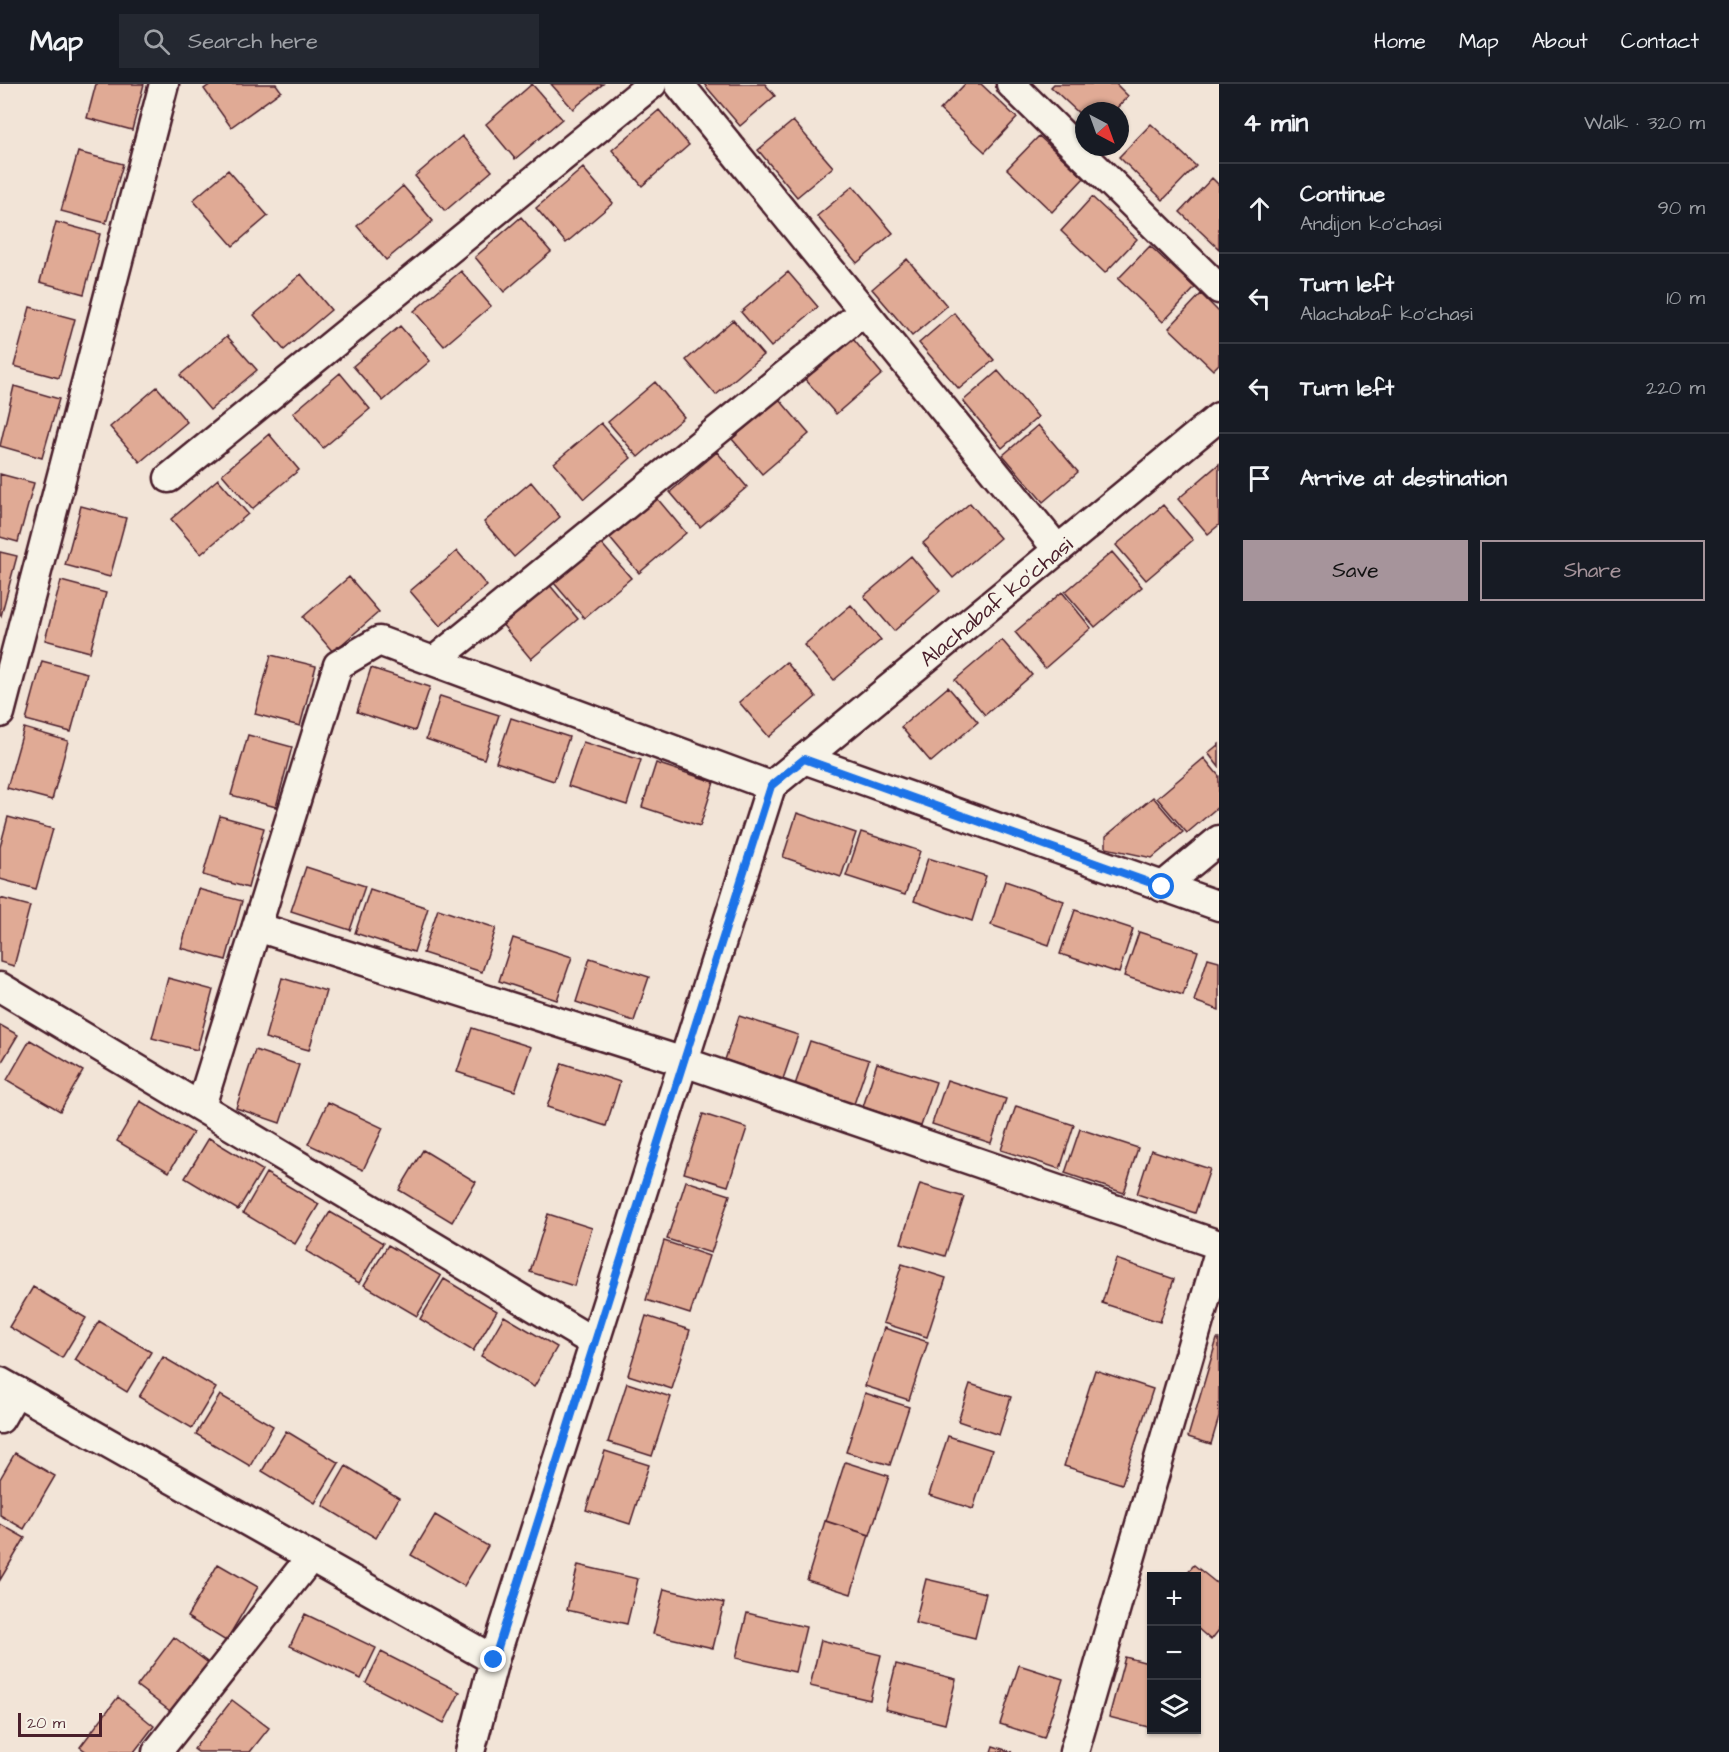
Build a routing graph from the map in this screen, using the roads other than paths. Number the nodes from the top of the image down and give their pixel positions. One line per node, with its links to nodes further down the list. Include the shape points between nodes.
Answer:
1 (164, 84): 11 (street)
2 (652, 84): 8 (street)
3 (679, 84): 6 (street)
4 (1011, 84): 5 (street)
5 (1219, 289)
6 (864, 311): 9 (street); 10 (street)
7 (1219, 417): 9 (street, Alachabaf ko'chasi)
8 (169, 478)
9 (1058, 550): 12 (street, Alachabaf ko'chasi)
10 (434, 661): 13 (street); 17 (street, via 379,641 338,665)
11 (0, 713)
12 (804, 759): 13 (street, Alachabaf ko'chasi); 15 (street)
13 (771, 786): 19 (street)
14 (1219, 840): 15 (street)
15 (1162, 887): 16 (street)
16 (1219, 906)
17 (257, 927): 19 (street); 20 (street)
18 (0, 987): 20 (street)
19 (684, 1062): 21 (street); 23 (street)
20 (201, 1106): 23 (street)
21 (1219, 1245)
22 (1219, 1252): 30 (street)
23 (595, 1343): 27 (street)
24 (8, 1387): 25 (street); 26 (street)
25 (0, 1419)
26 (311, 1557): 27 (street); 28 (street)
27 (494, 1660): 29 (street)
28 (157, 1752)
29 (470, 1752)
30 (1074, 1752)

